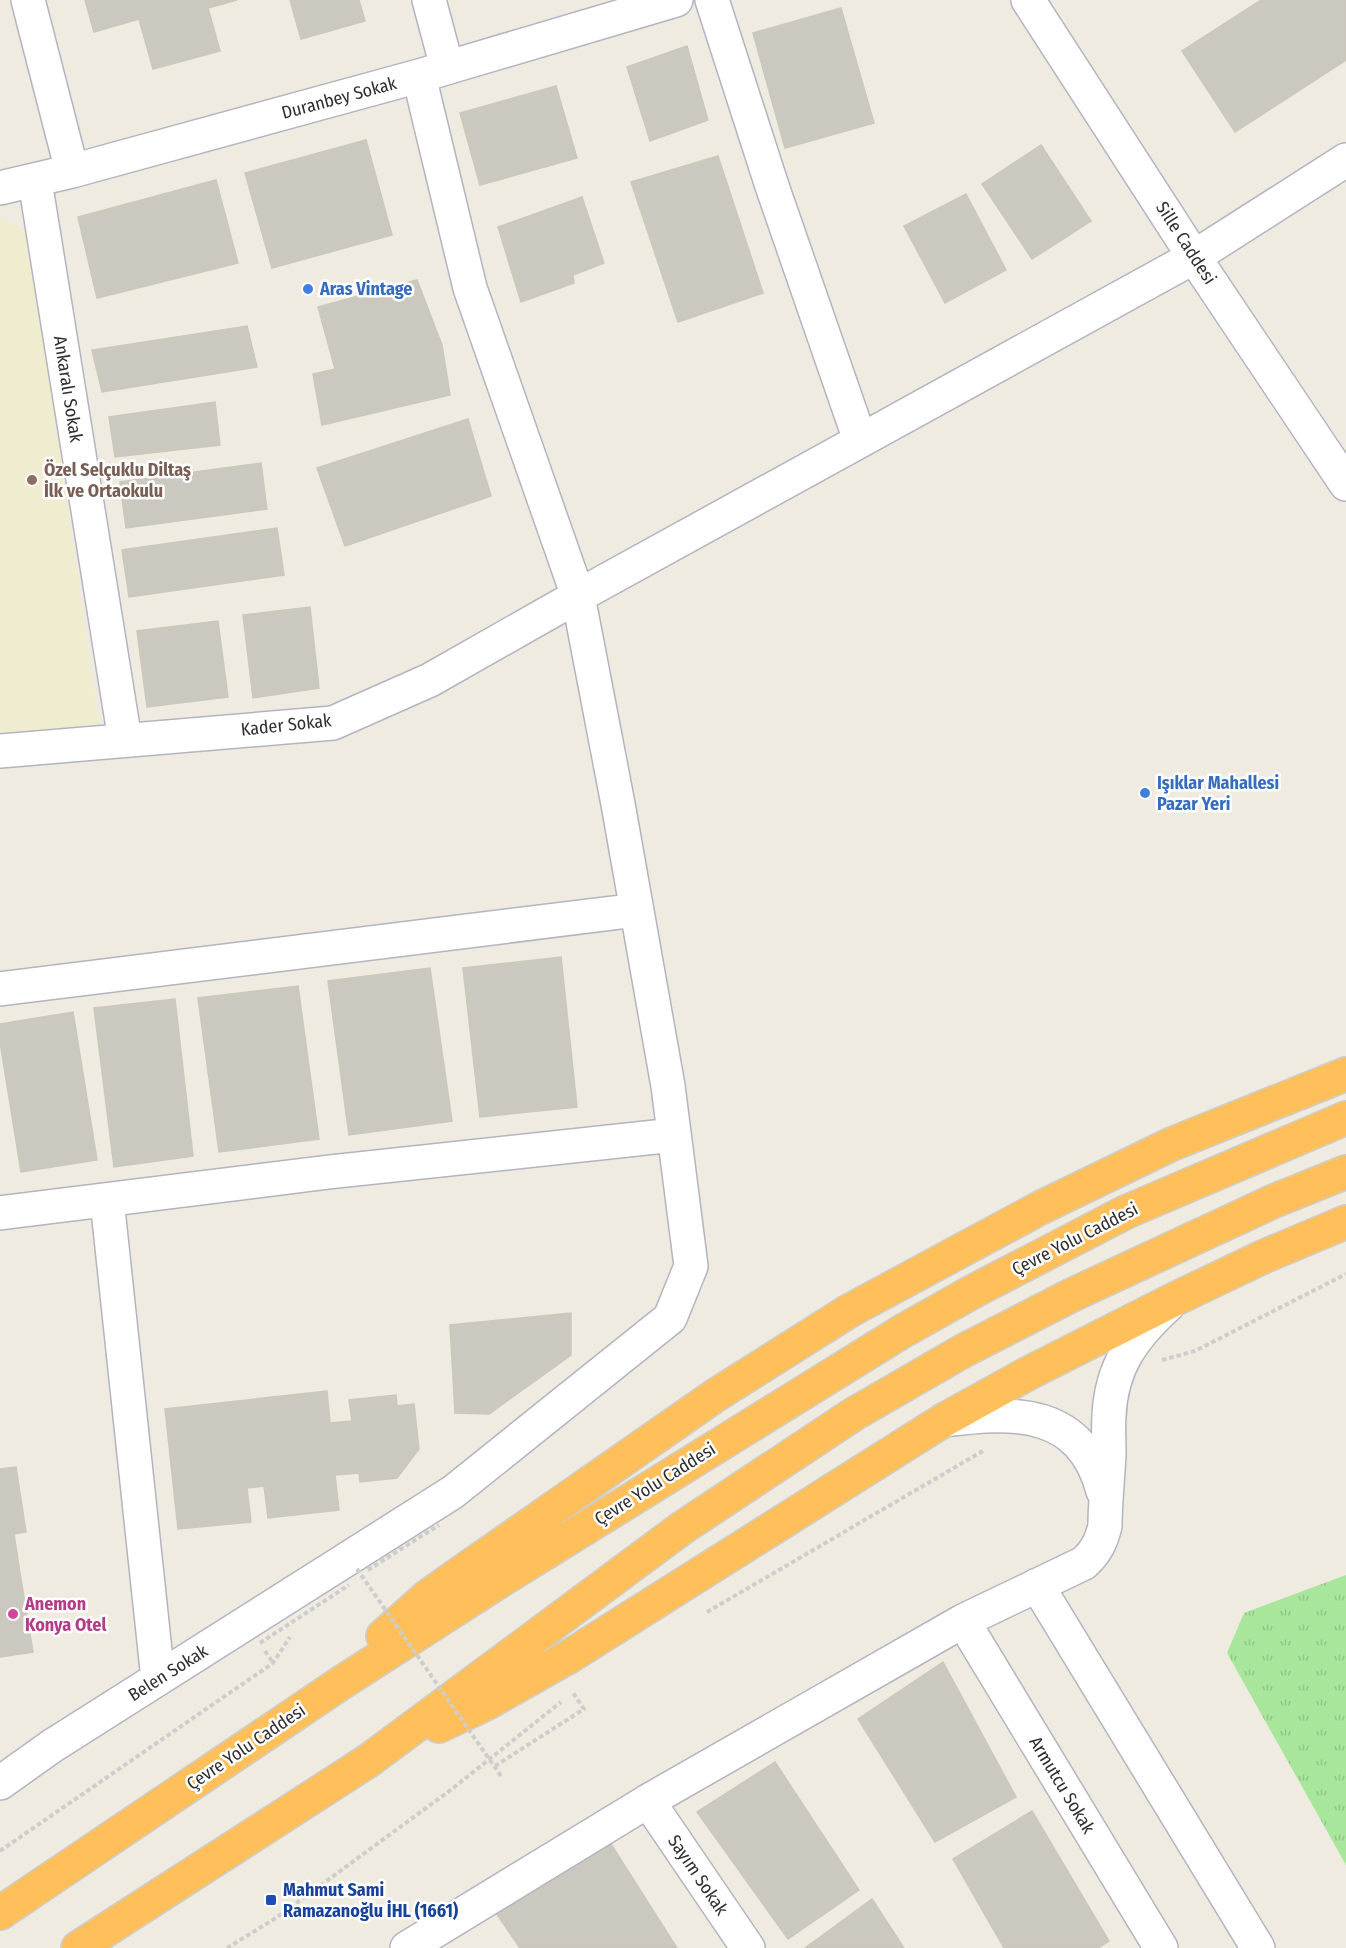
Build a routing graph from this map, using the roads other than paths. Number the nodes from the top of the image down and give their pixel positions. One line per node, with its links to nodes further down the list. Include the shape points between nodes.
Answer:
1 (28, 0): 8 (street)
2 (429, 0): 6 (street, Belen Sokak)
3 (676, 0): 6 (street, Duranbey Sokak)
4 (712, 0): 12 (street)
5 (1028, 0): 11 (street, Sille Caddesi)
6 (433, 72): 8 (street, Duranbey Sokak); 14 (street, Belen Sokak, via 470,288)
7 (1346, 160): 11 (street, Kader Sokak)
8 (72, 171): 9 (street, Duranbey Sokak)
9 (35, 181): 10 (street, Duranbey Sokak); 15 (street, Ankaralı Sokak)
10 (0, 188)
11 (1194, 256): 12 (street, Kader Sokak); 13 (street, Sille Caddesi)
12 (860, 440): 14 (street, Kader Sokak)
13 (1346, 484)
14 (578, 596): 15 (street, Kader Sokak, via 430,680 333,723); 17 (street, Belen Sokak)
15 (124, 740): 16 (street, Kader Sokak)
16 (0, 751)
17 (637, 910): 18 (street); 21 (street, Belen Sokak)
18 (0, 989)
19 (1346, 1074): 32 (highway, via 1162,1149 1030,1213 849,1311 716,1395 427,1597 384,1635)
20 (1346, 1118): 32 (highway, Çevre Yolu Caddesi, via 1126,1212 934,1314 602,1516)
21 (674, 1135): 23 (street); 31 (street, Belen Sokak, via 691,1266 670,1318 348,1573)
22 (1346, 1172): 33 (highway, via 1274,1201 1072,1295 963,1351 854,1414 681,1528)
23 (107, 1200): 24 (street); 31 (street)
24 (0, 1213)
25 (1346, 1222): 26 (highway)
26 (1173, 1300): 27 (highway); 28 (street, via 1135,1339 1117,1372 1111,1394)
27 (944, 1420): 28 (street, via 1010,1416 1038,1419 1060,1429 1089,1455); 33 (highway, via 570,1656 487,1703)
28 (1105, 1499): 29 (street, via 1105,1526 1095,1554)
29 (1037, 1585): 30 (street); 41 (street)
30 (963, 1621): 35 (street); 40 (street, Armutcu Sokak)
31 (158, 1679): 34 (street, Belen Sokak)
32 (341, 1683): 36 (highway, Çevre Yolu Caddesi)
33 (368, 1761): 37 (highway)
34 (0, 1783)
35 (648, 1801): 38 (street); 39 (street, Sayım Sokak)
36 (0, 1913)
37 (78, 1948)
38 (407, 1948)
39 (748, 1948)
40 (1161, 1948)
41 (1258, 1948)

